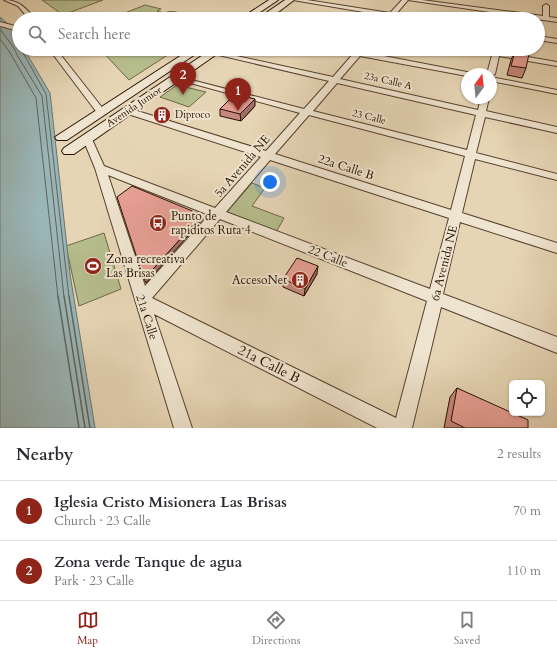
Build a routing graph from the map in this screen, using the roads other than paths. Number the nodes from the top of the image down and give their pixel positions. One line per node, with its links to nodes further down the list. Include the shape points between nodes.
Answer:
1 (7, 0): 10 (street, via 20,5)
2 (274, 0): 11 (main road)
3 (290, 0): 12 (main road)
4 (296, 0): 13 (street)
5 (405, 0): 14 (street)
6 (410, 0): 9 (street)
7 (466, 1): 9 (street)
8 (546, 6): 16 (street)
9 (464, 7): 15 (street)
10 (26, 12)
11 (255, 12)
12 (272, 12)
13 (362, 12)
14 (394, 12)
15 (494, 12)
16 (546, 19): 17 (street)
17 (557, 20)
18 (0, 24): 19 (street)
19 (12, 27)
20 (545, 39): 21 (street)
21 (557, 41)
22 (57, 56): 38 (street)
23 (187, 56): 38 (main road, Avenida Junior)
24 (209, 56): 33 (main road, Avenida Junior)
25 (236, 56): 34 (street, 23a Calle A)
26 (356, 56): 34 (street, 5a Avenida NE)
27 (383, 56): 32 (street)
28 (496, 56): 31 (street)
29 (520, 56): 30 (street)
30 (557, 64)
31 (493, 68)
32 (461, 73)
33 (176, 78): 39 (main road, Avenida Junior); 40 (street, 23 Calle)
34 (334, 80): 40 (street, 5a Avenida NE); 41 (street, 23a Calle A)
35 (497, 80): 36 (street)
36 (557, 92)
37 (483, 104): 41 (street, 6a Avenida NE)
38 (101, 112): 43 (main road, Avenida Junior)
39 (128, 112): 44 (main road, Avenida Junior); 47 (street, 22a Calle B)
40 (306, 112): 46 (street, 23 Calle); 47 (street, 5a Avenida NE)
41 (481, 113): 42 (street, 23a Calle A); 46 (street, 6a Avenida NE)
42 (557, 130)
43 (62, 137)
44 (88, 139): 45 (main road, Avenida Junior); 48 (street, 21a Calle)
45 (69, 152)
46 (471, 154): 49 (street, 23 Calle); 51 (street, 6a Avenida NE)
47 (268, 156): 50 (street, 5a Avenida NE); 51 (street, 22a Calle B)
48 (100, 168): 50 (street, 22 Calle); 54 (street, 21a Calle)
49 (557, 177)
50 (217, 213): 53 (street, 22 Calle); 54 (street, 5a Avenida NE)
51 (456, 216): 52 (street, 22a Calle B); 53 (street, 6a Avenida NE)
52 (557, 248)
53 (435, 298): 55 (street, 22 Calle); 58 (street, 6a Avenida NE)
54 (141, 300): 56 (street, 21a Calle); 57 (street, 21a Calle B)
55 (557, 345)
56 (183, 428)
57 (396, 428)
58 (403, 428)

